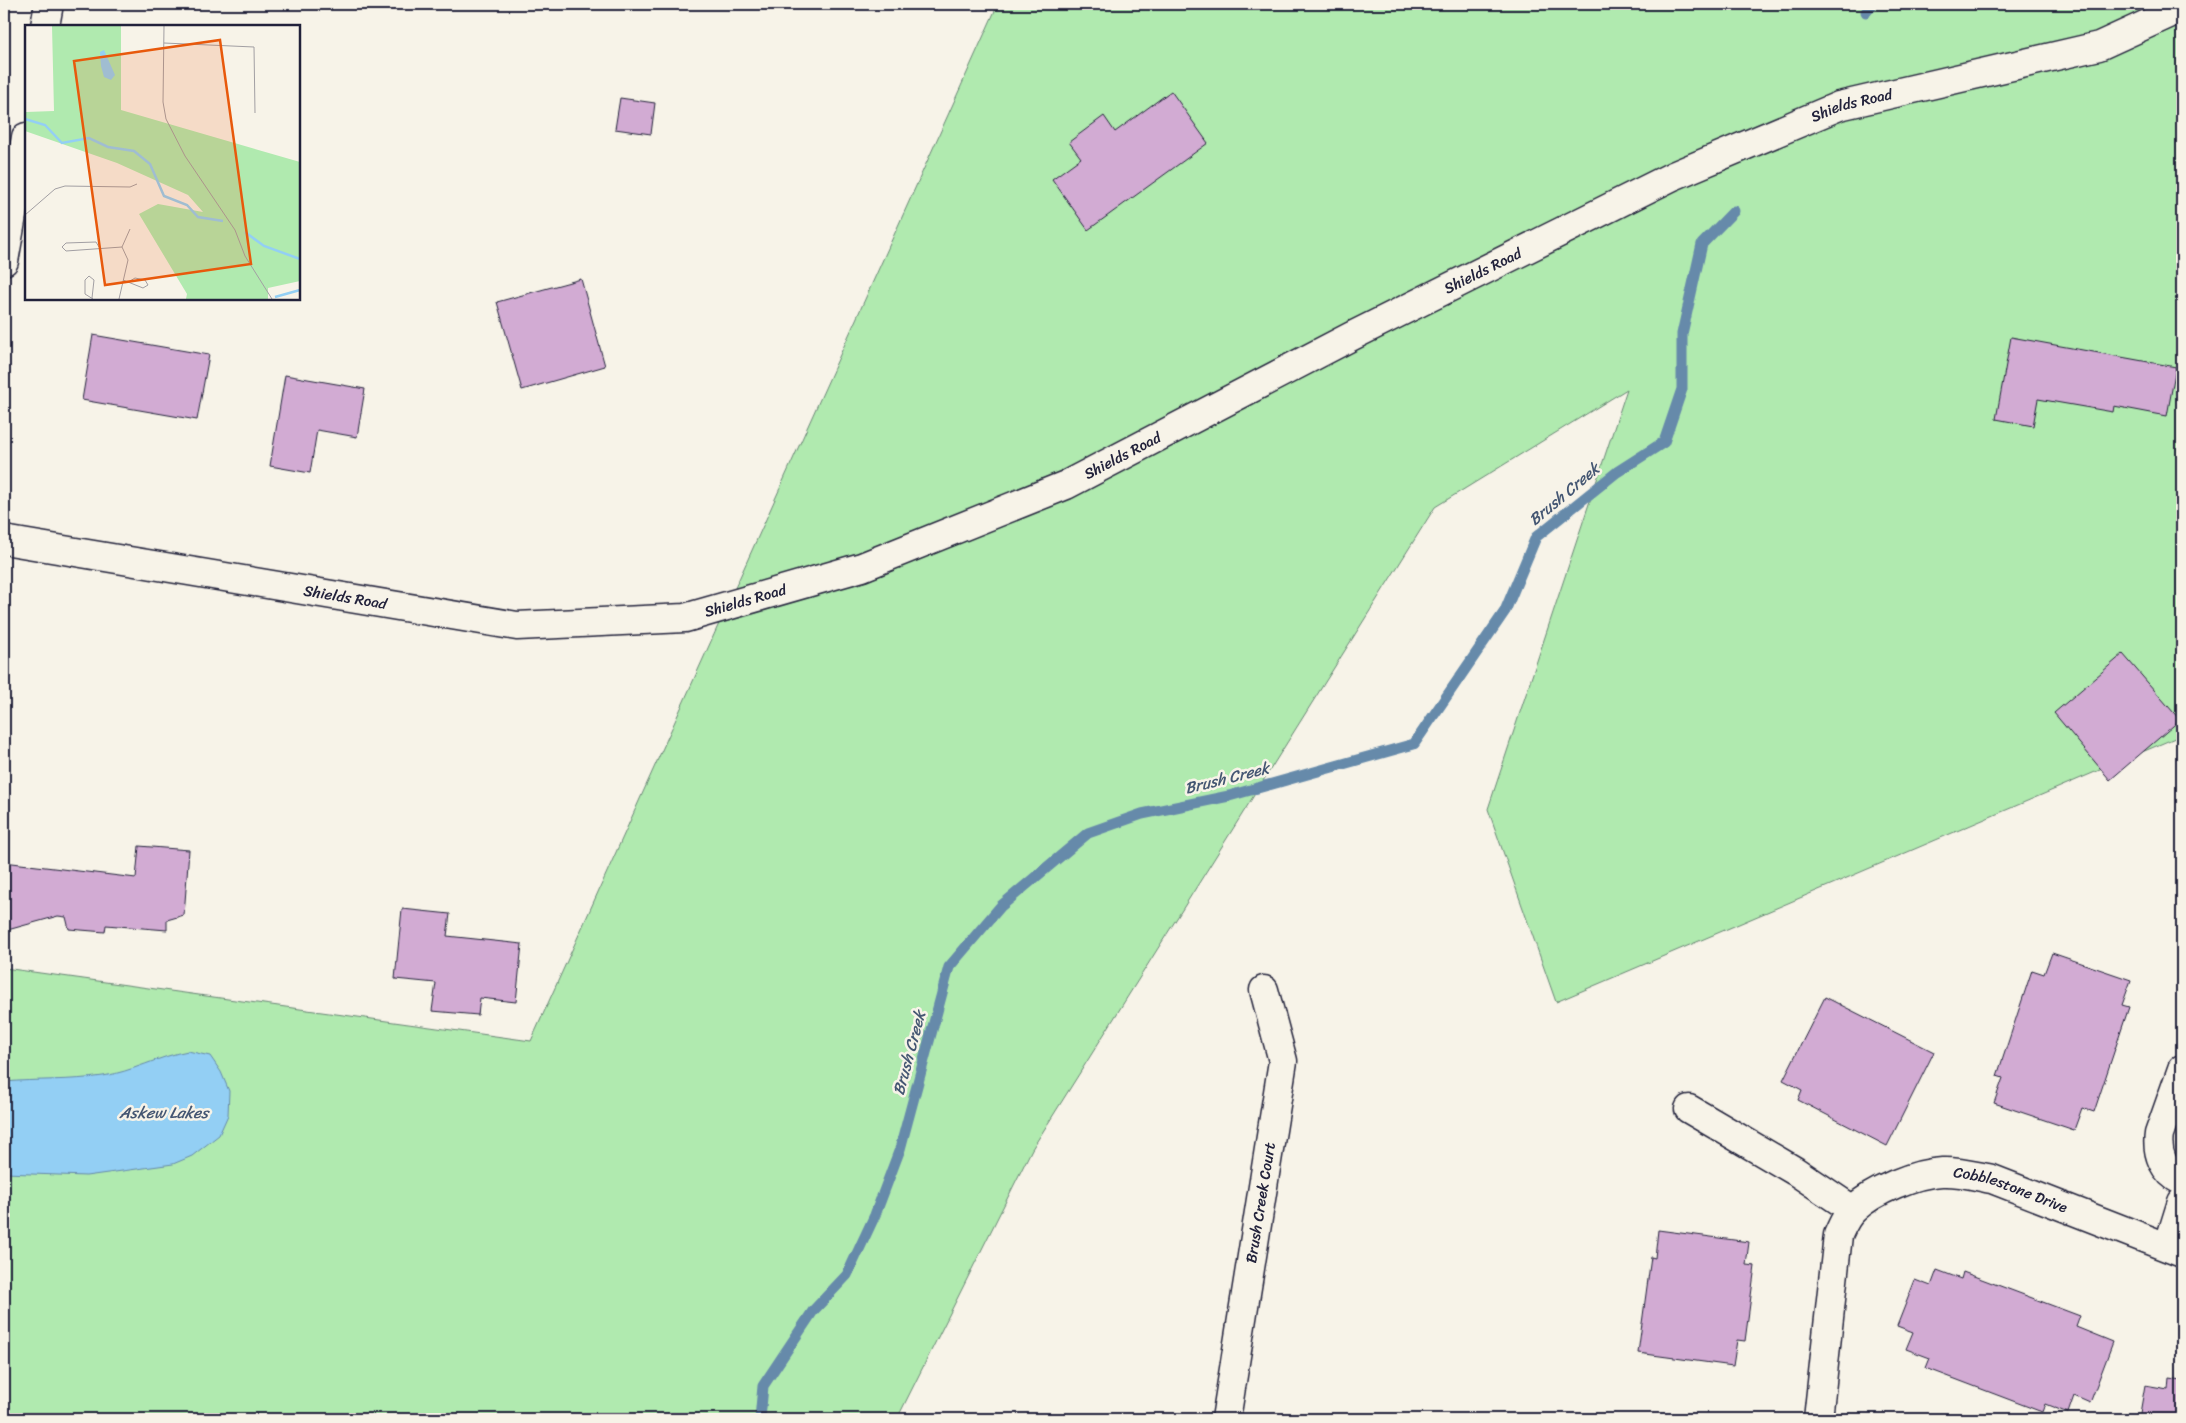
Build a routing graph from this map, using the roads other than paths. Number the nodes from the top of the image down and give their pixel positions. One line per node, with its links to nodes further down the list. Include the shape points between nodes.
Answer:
1 (48, 4): 3 (street)
2 (2182, 8): 6 (street, Shields Road, via 2099,46 1839,106 1673,176 1352,336 1066,485 862,567 685,618 517,626)
3 (45, 25)
4 (25, 143): 5 (street)
5 (4, 261)
6 (4, 540)
7 (1264, 990): 14 (street, Brush Creek Court, via 1283,1061)
8 (2182, 1069): 10 (street, via 2158,1143 2163,1163)
9 (1689, 1109): 12 (street, via 1795,1171)
10 (2182, 1181)
11 (2182, 1202): 13 (street, Cobblestone Drive)
12 (1853, 1210): 13 (street, Cobblestone Drive, via 1868,1198 1901,1182 1942,1172 1957,1172 1992,1179); 15 (street, Cobblestone Drive, via 1842,1224 1836,1244)
13 (2175, 1250)
14 (1226, 1419)
15 (1818, 1419)

